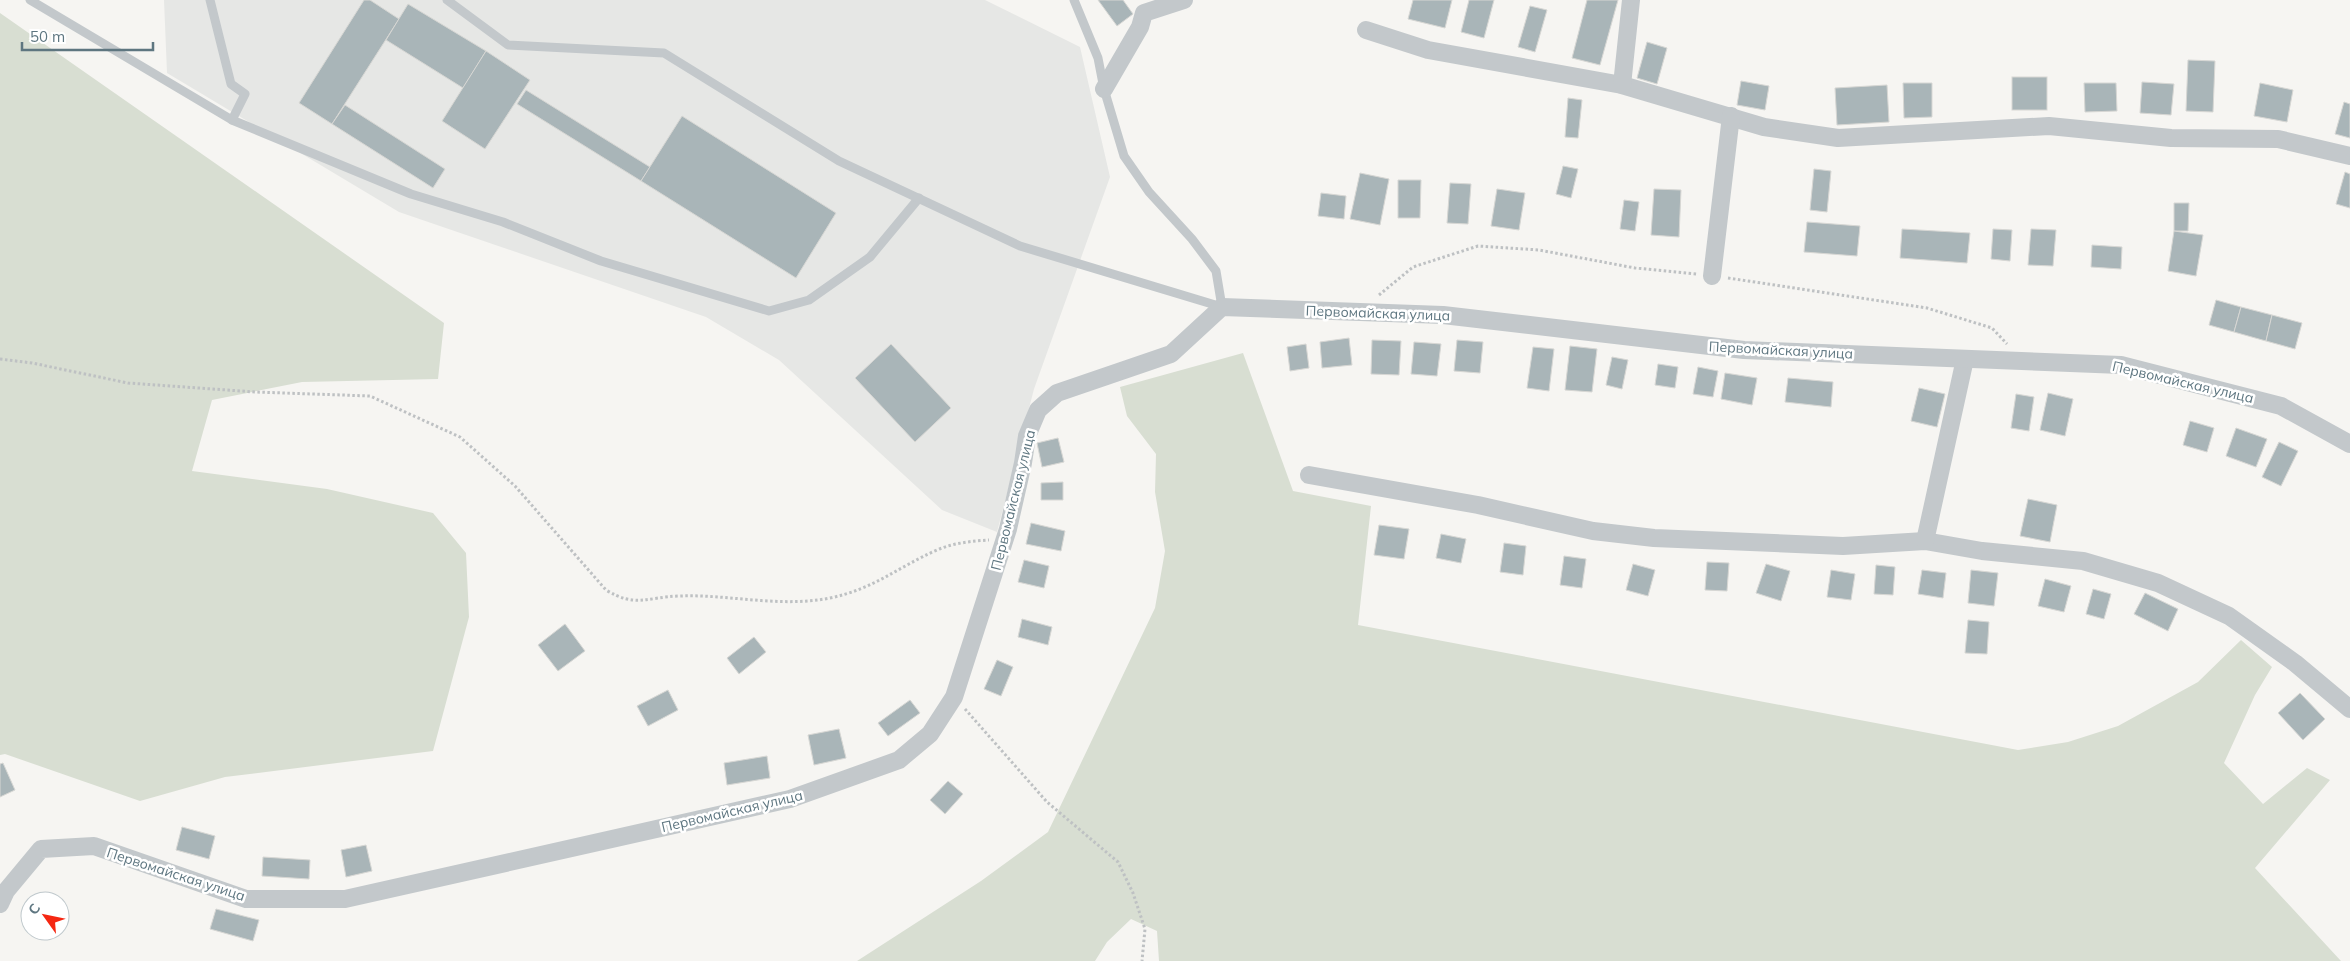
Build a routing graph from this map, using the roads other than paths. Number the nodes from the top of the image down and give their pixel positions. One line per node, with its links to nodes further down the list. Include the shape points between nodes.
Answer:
1 (30, 0): 12 (lane)
2 (210, 0): 12 (lane, via 231,84 245,94)
3 (447, 0): 14 (lane, via 508,44 664,53 839,161)
4 (1074, 0): 10 (lane, via 1098,58)
5 (1184, 0): 7 (street)
6 (1631, 0): 9 (street)
7 (1148, 7): 10 (street)
8 (1366, 30): 9 (street, via 1428,50)
9 (1622, 85): 11 (street)
10 (1104, 89): 16 (lane, via 1124,156 1149,192 1192,238 1216,271)
11 (1731, 116): 13 (street, via 1764,127 1838,138 2049,126 2171,138 2278,139); 15 (street)
12 (232, 120): 14 (lane, via 411,194 502,222 610,264 769,312 809,300 870,257)
13 (2350, 156)
14 (919, 198): 16 (lane, via 1020,246)
15 (1712, 276)
16 (1222, 308): 17 (street, Первомайская улица, via 1443,315 1744,350); 22 (street, Первомайская улица, via 1171,354 1057,393 1038,410 1027,436 1005,538 954,696 930,734 899,760 790,799 345,899 246,899 94,846 41,849 6,891)
17 (1964, 359): 18 (street, Первомайская улица, via 2122,365 2281,406); 20 (street)
18 (2350, 444)
19 (1309, 476): 20 (street, via 1478,505 1593,531 1654,538 1843,546)
20 (1925, 541): 21 (street, via 1982,551 2083,560 2158,583 2229,616 2295,663)
21 (2350, 709)
22 (0, 904)

